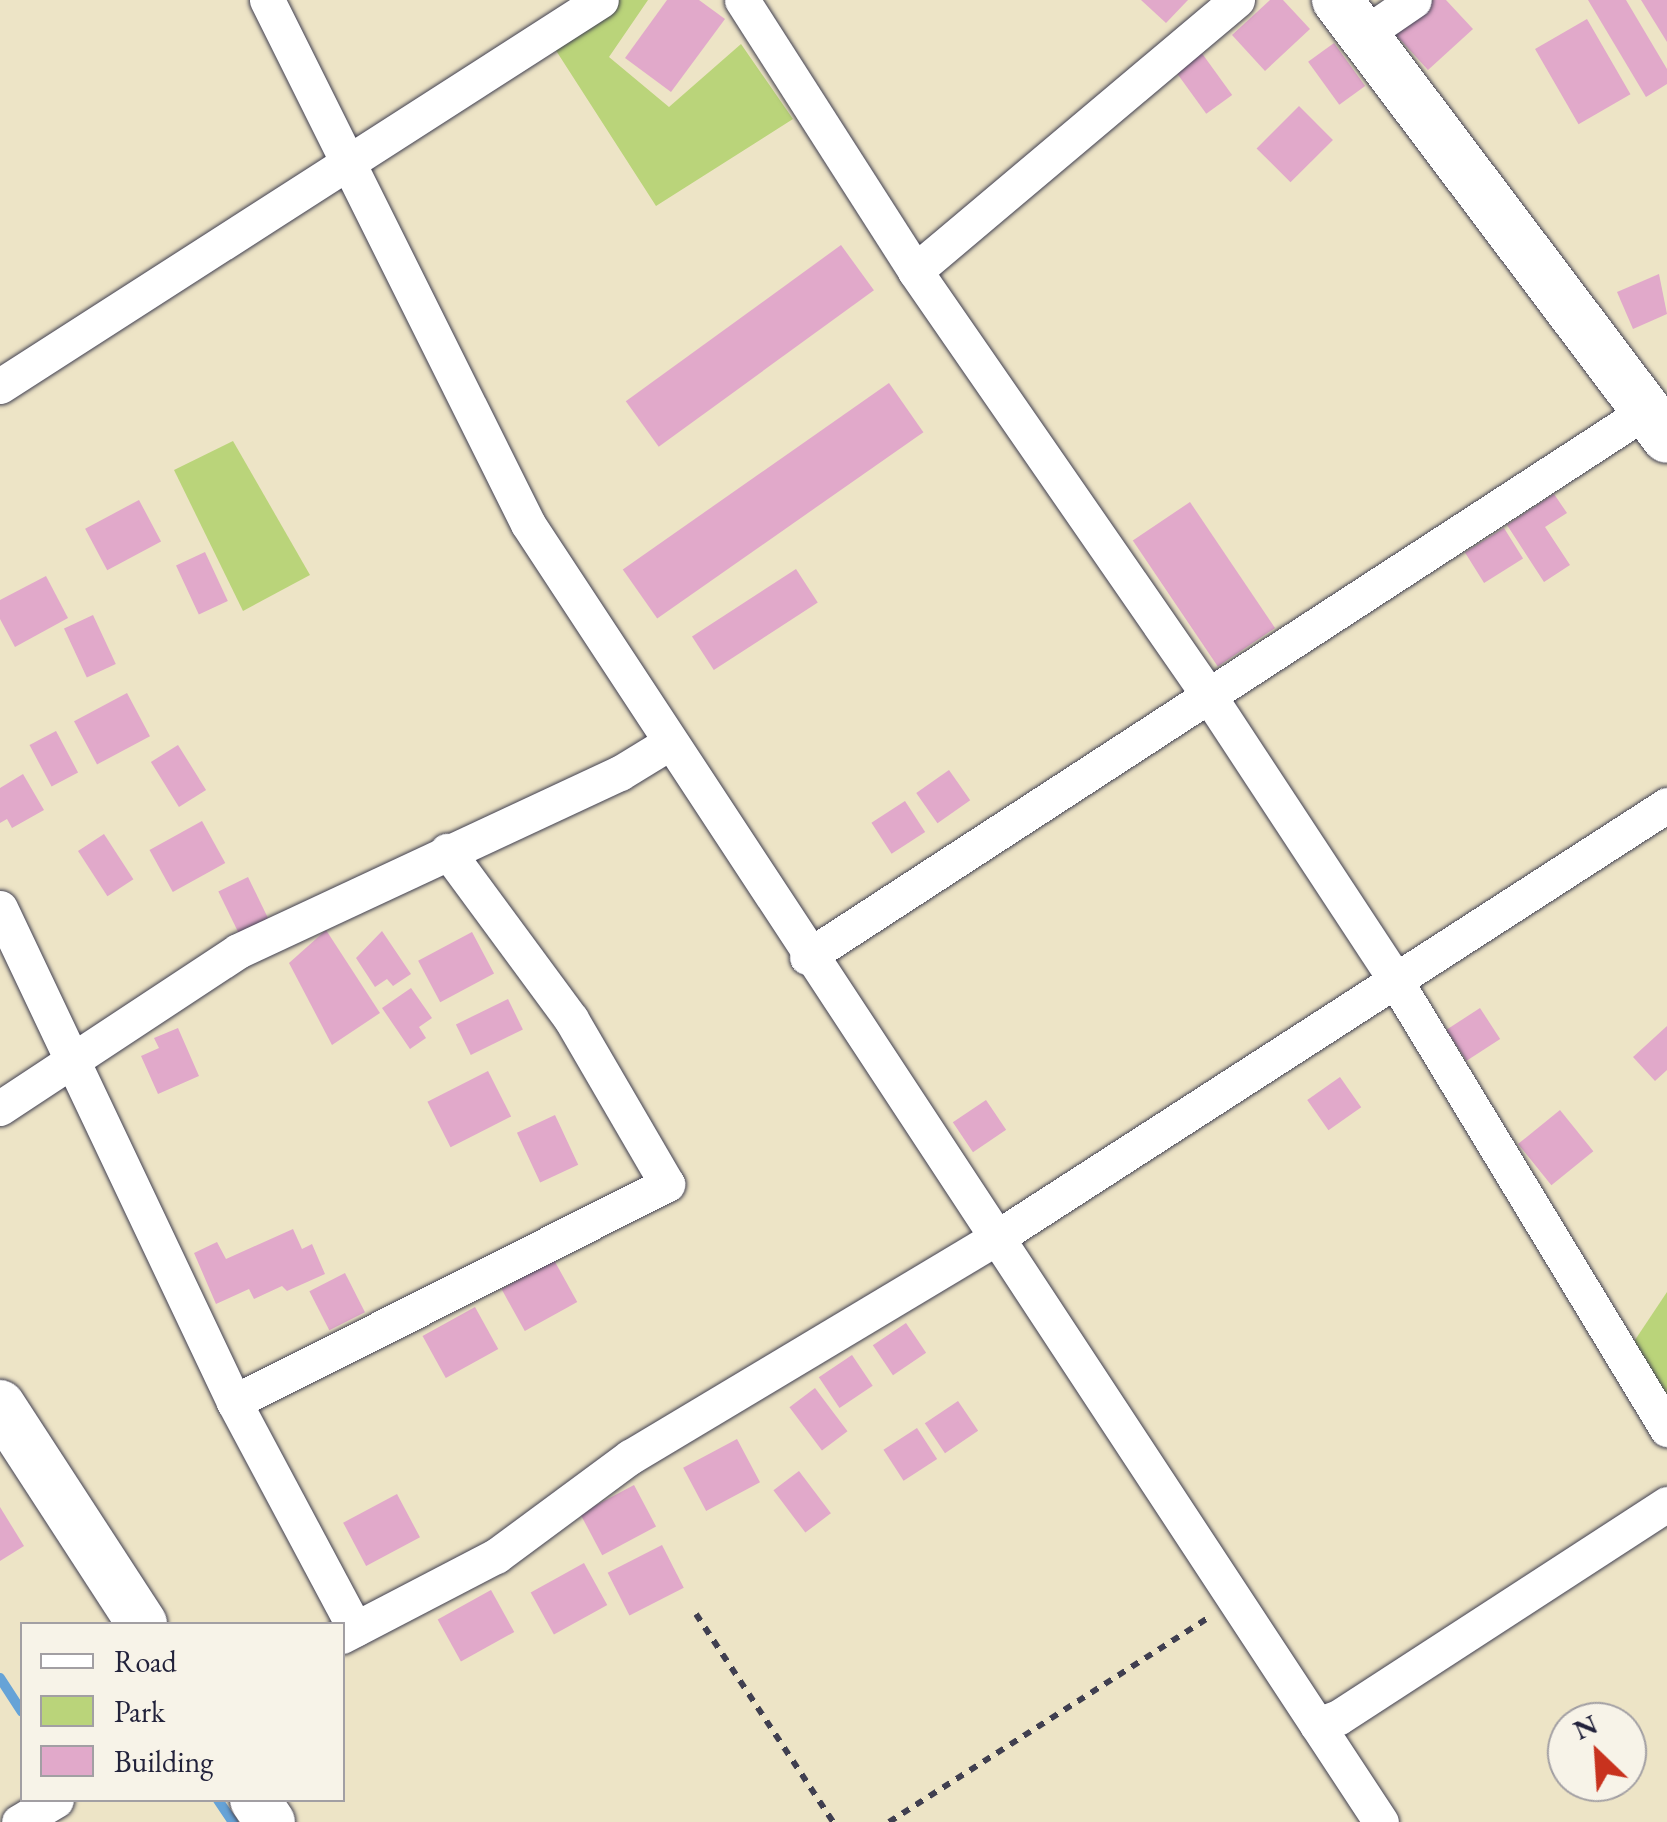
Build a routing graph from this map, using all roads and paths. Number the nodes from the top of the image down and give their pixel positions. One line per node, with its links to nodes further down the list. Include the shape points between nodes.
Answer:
1 (268, 0): 7 (street)
2 (601, 0): 7 (street)
3 (742, 0): 8 (street)
4 (1237, 0): 8 (street)
5 (1414, 0): 6 (street)
6 (1352, 17): 10 (street)
7 (346, 161): 9 (street); 12 (street, via 528,524)
8 (915, 272): 11 (street)
9 (0, 386)
10 (1656, 425): 11 (street)
11 (1212, 699): 16 (street); 17 (street)
12 (670, 743): 14 (street, via 620,774); 16 (street)
13 (1667, 806): 17 (street)
14 (448, 852): 18 (street, via 238,951); 21 (street, via 571,1019 667,1184)
15 (0, 908): 18 (street)
16 (807, 957): 20 (street)
17 (1394, 981): 20 (street); 23 (street)
18 (75, 1059): 19 (street); 21 (street)
19 (0, 1108)
20 (993, 1240): 25 (street); 29 (street, via 630,1457 496,1556)
21 (234, 1402): 28 (street)
22 (0, 1405): 27 (street)
23 (1667, 1430)
24 (1667, 1504): 30 (street)
25 (1237, 1599): 30 (street); 34 (path)
26 (696, 1614): 33 (path)
27 (141, 1622)
28 (344, 1622)
29 (349, 1632)
30 (1318, 1725): 35 (street)
31 (53, 1802): 32 (street)
32 (18, 1822)
33 (832, 1822)
34 (889, 1822)
35 (1381, 1822)

